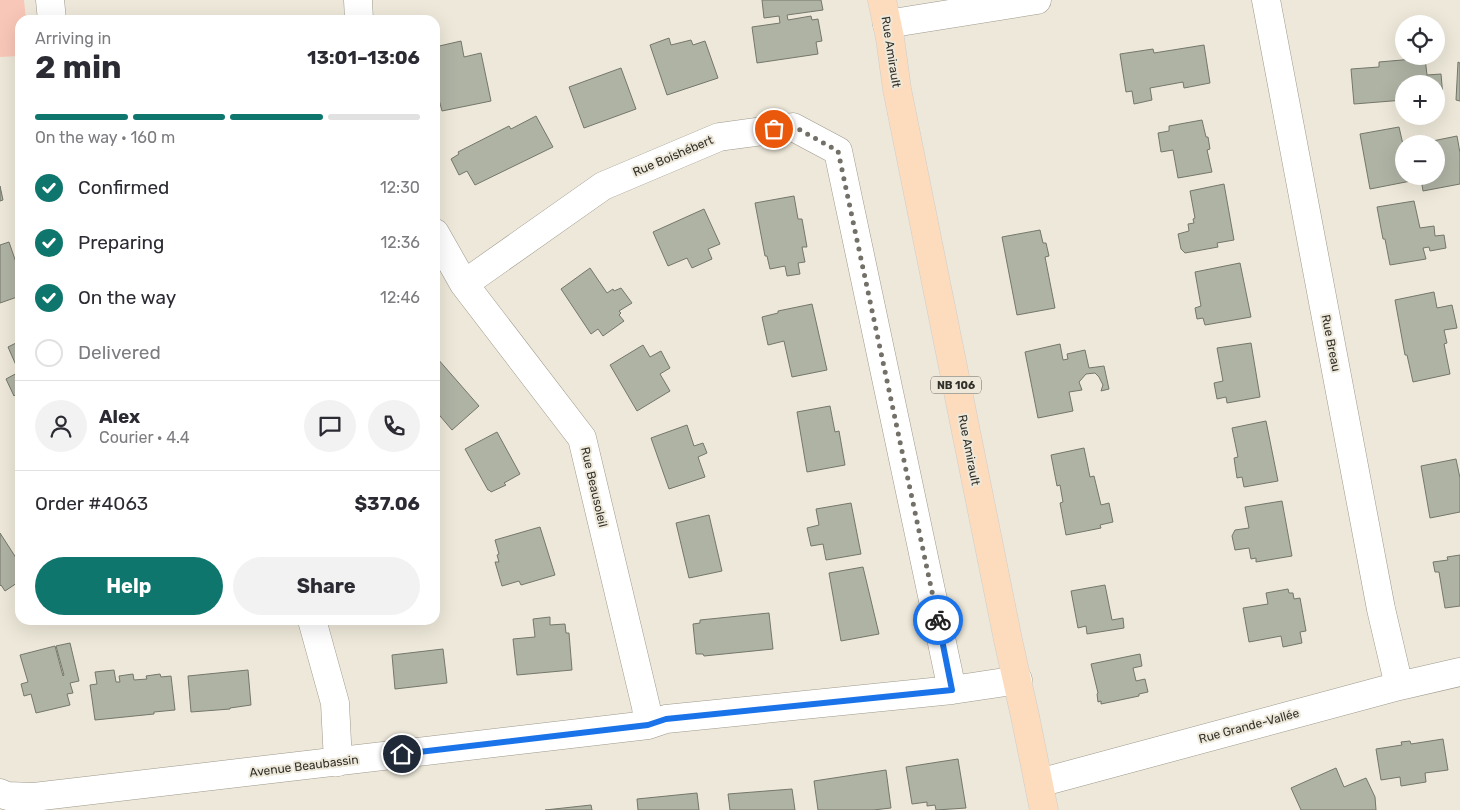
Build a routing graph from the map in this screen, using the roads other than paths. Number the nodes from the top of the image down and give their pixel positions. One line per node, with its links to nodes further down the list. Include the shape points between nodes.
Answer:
1 (50, 0): 6 (street)
2 (358, 0): 7 (street)
3 (1037, 0): 5 (street)
4 (1266, 0): 13 (street, Rue Breau)
5 (884, 12): 12 (main road, Rue Amirault / NB 106, via 897,90)
6 (52, 15)
7 (359, 15)
8 (440, 242): 9 (street, Rue Beausoleil)
9 (464, 284): 14 (street, Rue Boishébert, via 603,186 719,137 793,126 838,151); 15 (street, Rue Beausoleil, via 582,438)
10 (313, 625): 16 (street, via 335,703)
11 (1460, 672): 13 (street, Rue Grande-Vallée)
12 (1018, 680): 14 (street, Avenue Beaubassin); 17 (main road, Rue Amirault / NB 106)
13 (1398, 686): 17 (street, Rue Grande-Vallée)
14 (952, 690): 15 (street, Avenue Beaubassin, via 666,719)
15 (648, 725): 16 (street, Avenue Beaubassin)
16 (338, 762): 18 (street, Avenue Beaubassin, via 34,796)
17 (1039, 783): 19 (main road, Rue Amirault / NB 106)
18 (3, 794)
19 (1044, 810)

